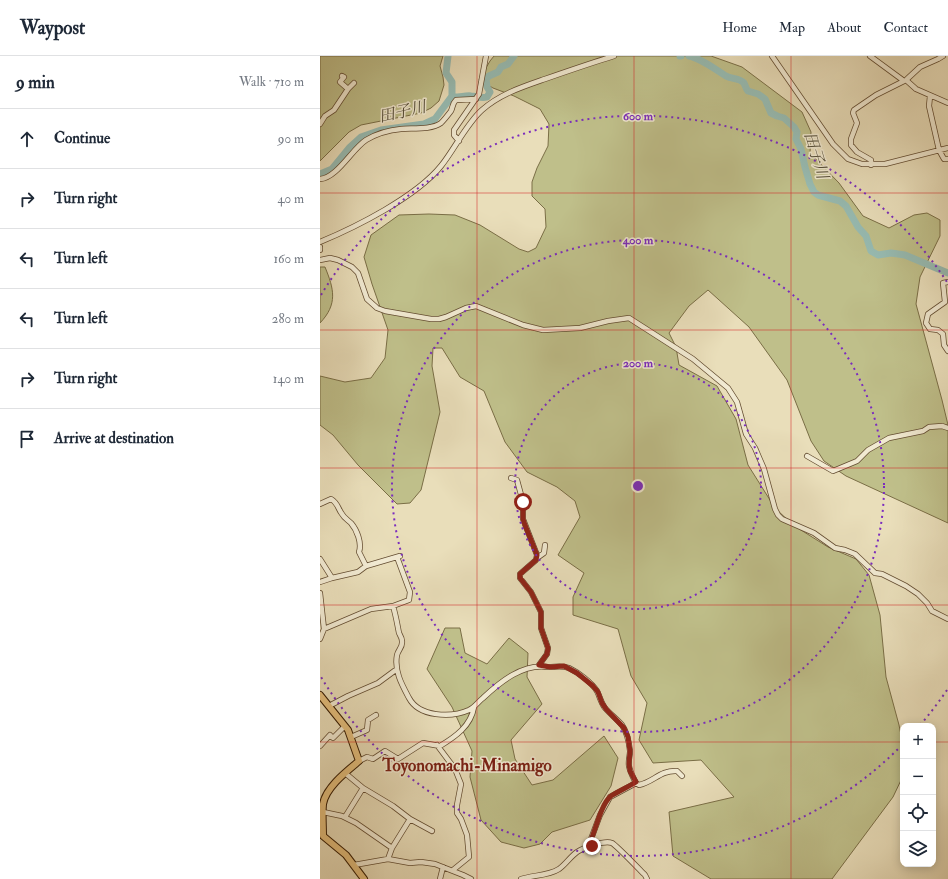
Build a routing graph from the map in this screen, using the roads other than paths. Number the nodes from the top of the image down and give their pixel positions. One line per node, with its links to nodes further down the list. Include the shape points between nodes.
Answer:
1 (486, 56): 11 (street)
2 (614, 56): 14 (street, via 513,91 495,100 472,121)
3 (772, 56): 18 (street, via 833,144 848,159)
4 (870, 56): 7 (street)
5 (943, 56): 7 (street, via 920,67)
6 (342, 76): 9 (street, via 344,77 340,82)
7 (905, 81): 10 (street); 18 (street, via 876,95 857,107 853,113 857,123 851,145 871,160)
8 (354, 83): 9 (street)
9 (348, 89): 13 (street, via 334,110 325,116)
10 (930, 96): 12 (street); 16 (street, via 929,106)
11 (477, 97): 14 (street, via 454,130 454,136); 19 (street, via 456,100 451,111 439,124 399,129 373,136 361,143 332,173)
12 (948, 103)
13 (320, 124)
14 (459, 142): 20 (street, via 440,167 417,188 379,212)
15 (948, 148): 16 (street)
16 (939, 150): 17 (street, via 944,159); 18 (street, via 885,164)
17 (948, 159)
18 (871, 165)
19 (320, 179)
20 (320, 242)
21 (320, 247): 22 (street)
22 (320, 250)
23 (320, 260): 38 (street, via 330,258 352,267 358,273 367,299 377,308 386,311 439,319 476,306 523,325 543,330 580,328 629,318 693,359 728,388 737,402 746,434 764,469 775,509 782,519 814,533 835,548 851,552 875,573 906,586 918,594 932,611)
24 (948, 282): 25 (street, via 943,282 946,302 928,314 926,323 930,329 943,334 944,345)
25 (948, 351)
26 (948, 428): 27 (street, via 929,427 924,431 889,438 868,450 857,461 833,471)
27 (807, 456)
28 (511, 478): 31 (street, via 518,480 523,502 523,519)
29 (320, 504): 33 (street, via 332,499 336,502 359,538 359,552)
30 (545, 545): 31 (street, via 544,553)
31 (537, 558): 41 (street, via 520,574 520,578 531,592 541,612 541,628 548,648)
32 (320, 559): 34 (street)
33 (366, 566): 34 (street, via 358,572); 37 (street, via 398,556 410,592 409,600)
34 (332, 578): 35 (street)
35 (320, 582)
36 (320, 594): 39 (street)
37 (393, 606): 39 (street, via 372,609); 42 (street, via 402,641 397,654)
38 (948, 619)
39 (324, 629): 40 (street)
40 (320, 639)
41 (539, 665): 45 (street, via 511,676); 54 (street, via 564,666 577,673 598,692 606,709 624,728 628,737 630,771)
42 (397, 669): 44 (street, via 378,684); 45 (street, via 409,698 420,710 448,714)
43 (320, 695): 44 (main road)
44 (329, 706): 47 (main road)
45 (474, 707): 49 (street, via 467,722 455,737 440,746)
46 (376, 716): 48 (street, via 368,720 367,730)
47 (345, 726): 48 (main road); 50 (street, via 333,738 330,735)
48 (351, 737): 51 (main road)
49 (437, 745): 51 (street, via 423,743 398,759 385,751 373,759 367,757); 66 (street, via 455,769 461,784 457,805 467,835 469,857)
50 (320, 746)
51 (359, 760): 52 (main road)
52 (345, 773): 55 (street); 56 (main road, via 326,797)
53 (682, 776): 54 (street, via 677,771 672,771 662,773 639,786)
54 (636, 782): 61 (street, via 610,797)
55 (363, 788): 57 (street); 58 (street)
56 (323, 812): 57 (street); 60 (main road)
57 (345, 817): 62 (street)
58 (410, 819): 59 (street); 62 (street)
59 (432, 831)
60 (322, 836): 64 (main road, via 346,855)
61 (588, 847): 70 (street, via 577,852 555,871); 71 (street, via 612,843)
62 (392, 848): 63 (street)
63 (388, 859): 64 (street); 65 (street)
64 (354, 865): 67 (main road)
65 (443, 867): 66 (street); 68 (street)
66 (453, 870): 69 (street)
67 (364, 879)
68 (440, 879)
69 (471, 879)
70 (521, 879)
71 (647, 879)

